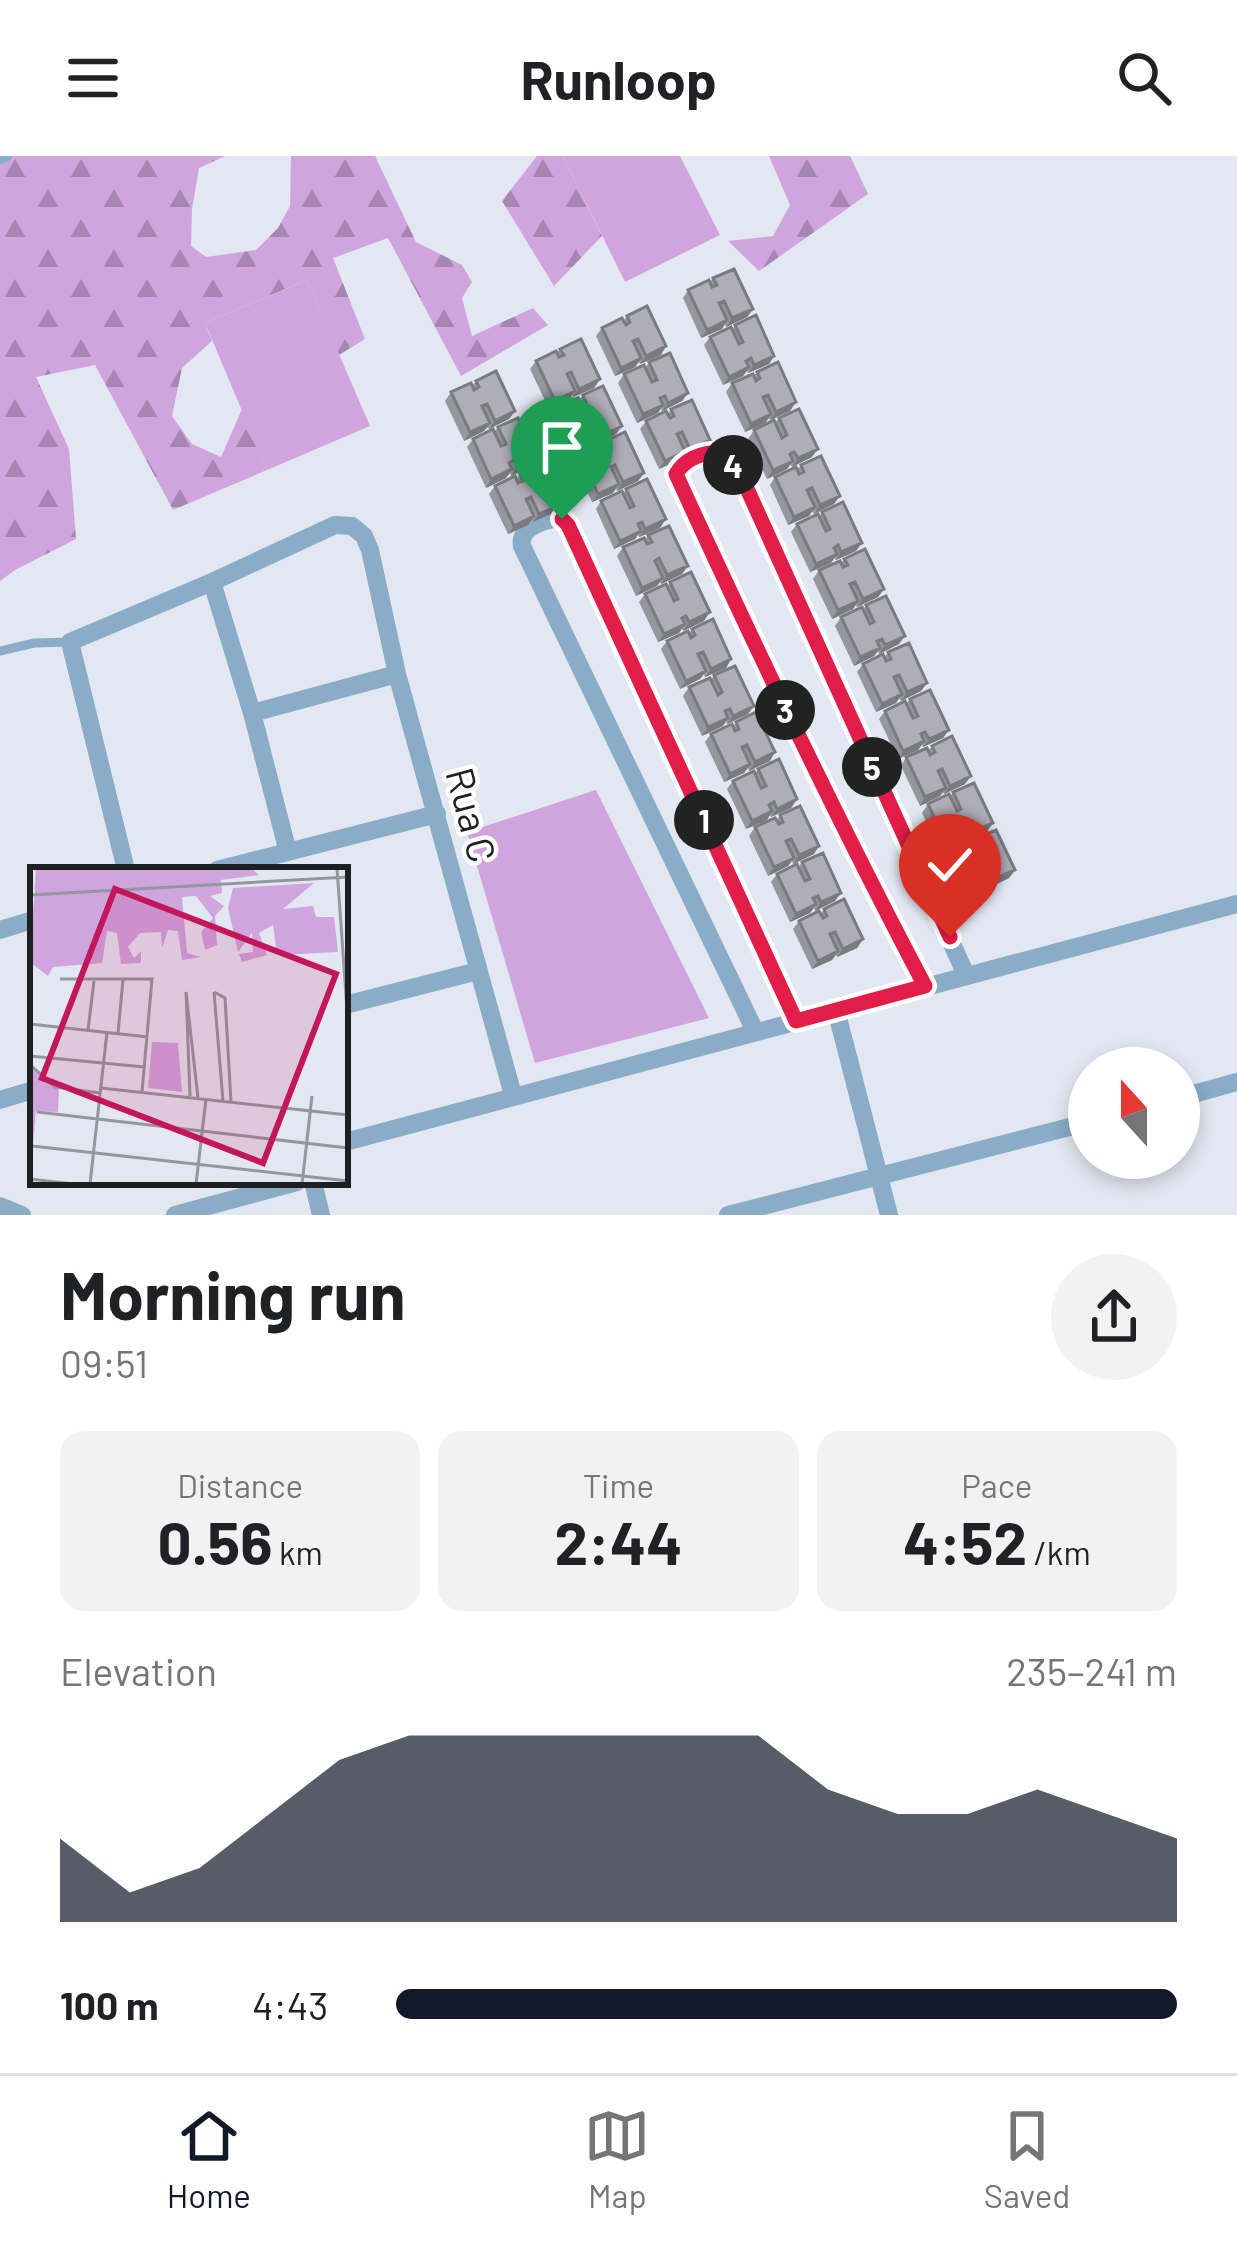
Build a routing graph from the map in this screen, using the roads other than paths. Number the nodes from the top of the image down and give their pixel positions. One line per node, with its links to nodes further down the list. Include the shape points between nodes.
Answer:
1 (212, 582): 2 (street); 4 (street, Rua C, via 335,525 352,526 370,550); 5 (street)
2 (70, 642): 3 (lane); 8 (street)
3 (0, 651)
4 (397, 674): 5 (street); 6 (street, Rua C)
5 (252, 713): 7 (street)
6 (437, 814): 7 (street); 13 (street, Rua C)
7 (288, 852): 9 (street)
8 (125, 867)
9 (233, 867)
10 (1237, 904): 14 (street)
11 (30, 921): 12 (street)
12 (0, 929)
13 (478, 971): 16 (street); 23 (street, Rua C)
14 (966, 975): 15 (street); 15 (street, via 744,482 724,452 683,462 676,474 762,663)
15 (925, 986): 17 (street)
16 (348, 1004)
17 (836, 1010): 18 (street); 27 (street)
18 (796, 1021): 19 (street); 19 (street, via 568,525 541,524 523,532 522,546)
19 (755, 1031): 23 (street)
20 (1237, 1082): 22 (street)
21 (30, 1091): 24 (street)
22 (1200, 1092)
23 (513, 1095): 26 (street)
24 (0, 1100)
25 (1068, 1128): 27 (street)
26 (348, 1141)
27 (879, 1178): 34 (street); 35 (street)
28 (286, 1185): 32 (street)
29 (314, 1185): 33 (street)
30 (0, 1206): 31 (street)
31 (22, 1215)
32 (175, 1215)
33 (321, 1215)
34 (728, 1215)
35 (889, 1215)

